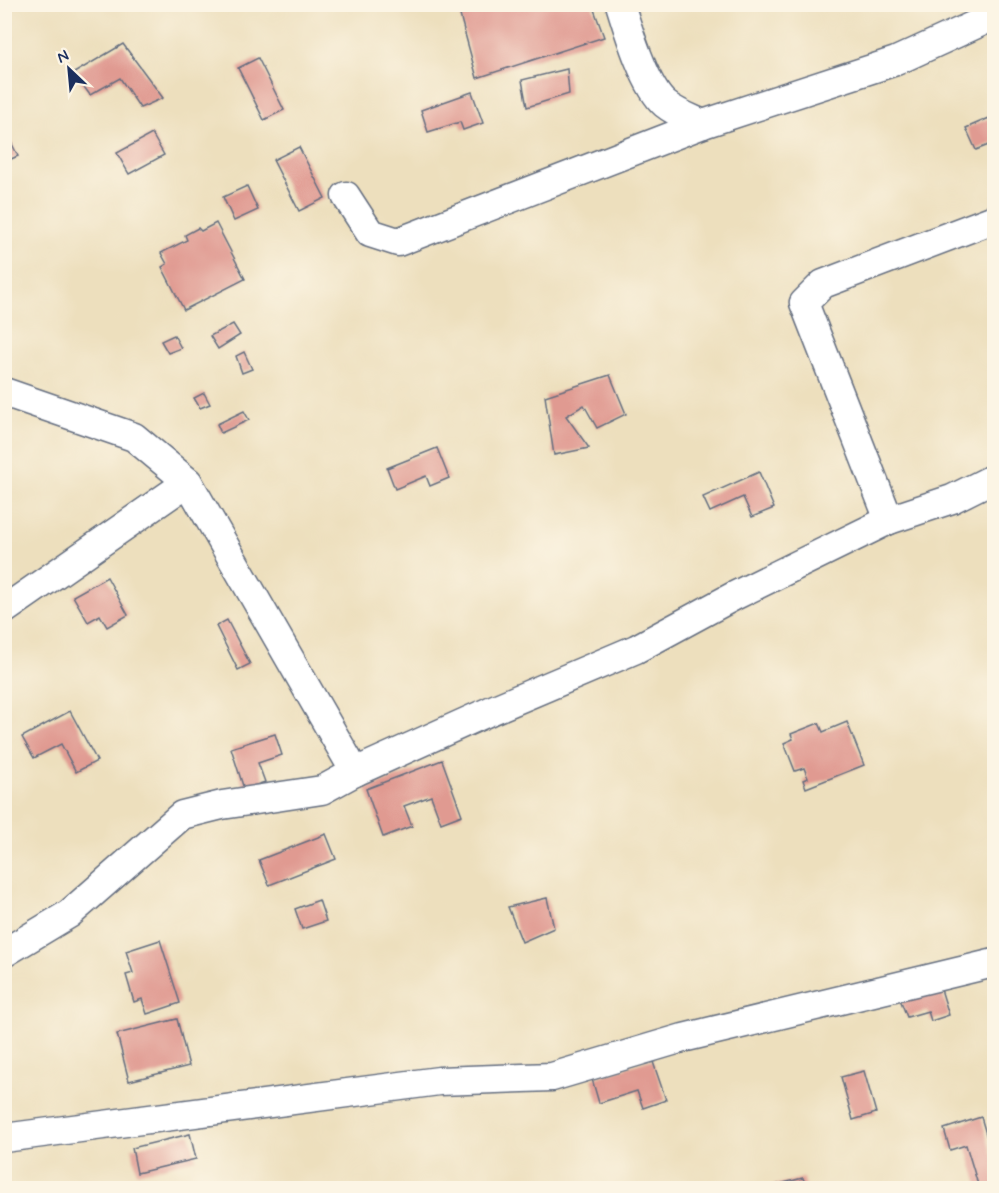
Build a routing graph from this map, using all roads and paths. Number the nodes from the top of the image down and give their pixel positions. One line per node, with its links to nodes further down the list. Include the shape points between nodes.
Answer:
1 (620, 4): 3 (street, via 632,43 655,92 675,111)
2 (994, 16): 3 (street, via 896,61)
3 (703, 124): 4 (street, via 398,242 370,233)
4 (346, 196)
5 (994, 219): 9 (street, via 823,284 804,303)
6 (4, 392): 8 (street, via 134,437)
7 (994, 478): 9 (street, via 952,499)
8 (188, 482): 10 (street); 11 (street)
9 (889, 520): 11 (street, via 636,649)
10 (4, 610)
11 (355, 772): 12 (street, via 322,790 182,815 69,914)
12 (4, 953)
13 (994, 963): 14 (street, via 683,1038 552,1077 439,1081)
14 (4, 1138)

